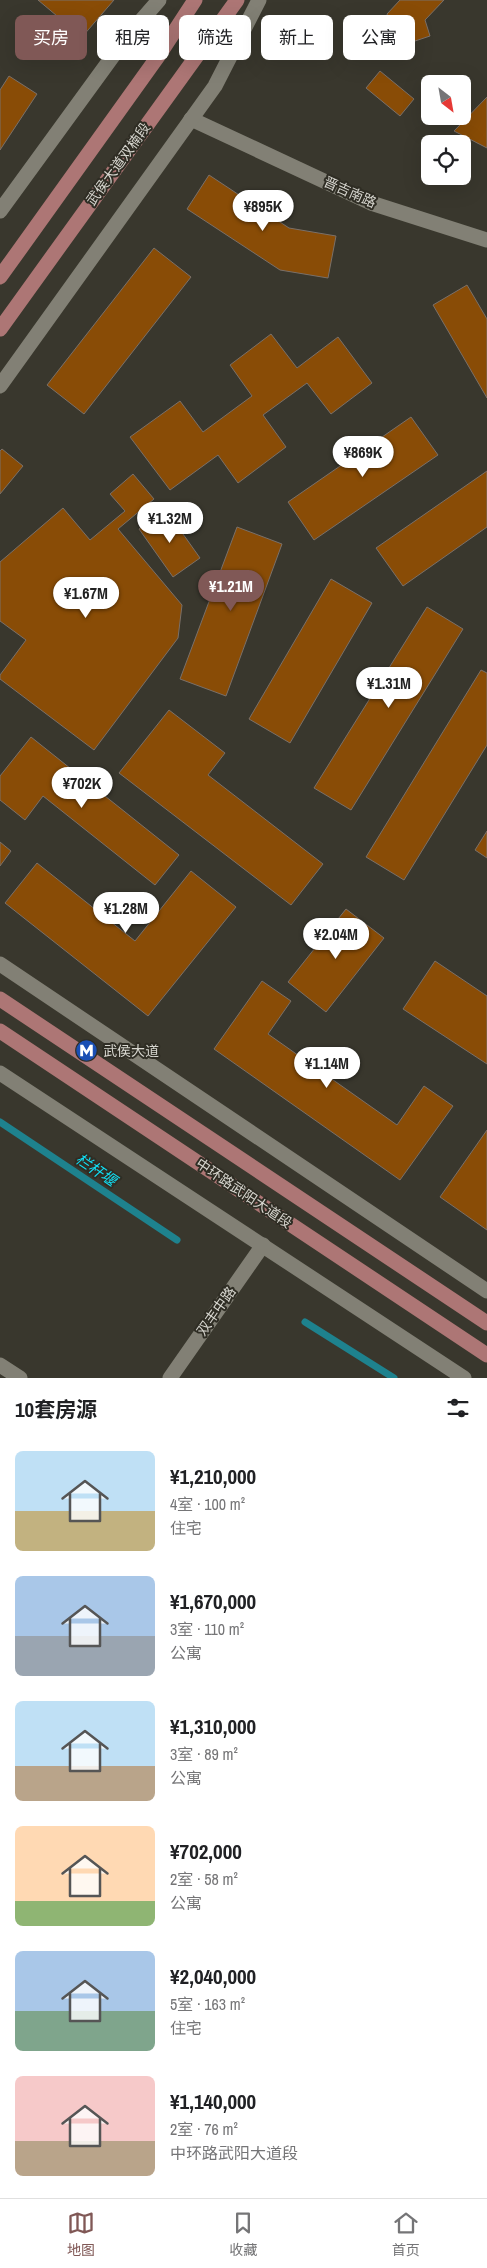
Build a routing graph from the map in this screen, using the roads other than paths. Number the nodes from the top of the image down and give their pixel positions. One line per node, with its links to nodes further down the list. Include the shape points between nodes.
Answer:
1 (159, 0): 6 (main road, via 126,38)
2 (195, 0): 8 (main road)
3 (237, 0): 9 (main road, 武侯大道双楠段)
4 (259, 0): 5 (main road, via 215,86)
5 (191, 119): 7 (main road, 晋吉南路, via 371,203); 10 (main road)
6 (0, 211)
7 (487, 240)
8 (0, 277)
9 (0, 328)
10 (0, 386)
11 (0, 964): 16 (main road)
12 (0, 999): 17 (main road, 中环路武阳大道段)
13 (0, 1031): 18 (main road, 中环路武阳大道段)
14 (0, 1073): 15 (main road)
15 (263, 1245): 21 (main road, 双丰中路); 22 (main road)
16 (487, 1291)
17 (487, 1323)
18 (487, 1355)
19 (0, 1365): 20 (main road)
20 (20, 1378)
21 (170, 1378)
22 (464, 1378)

